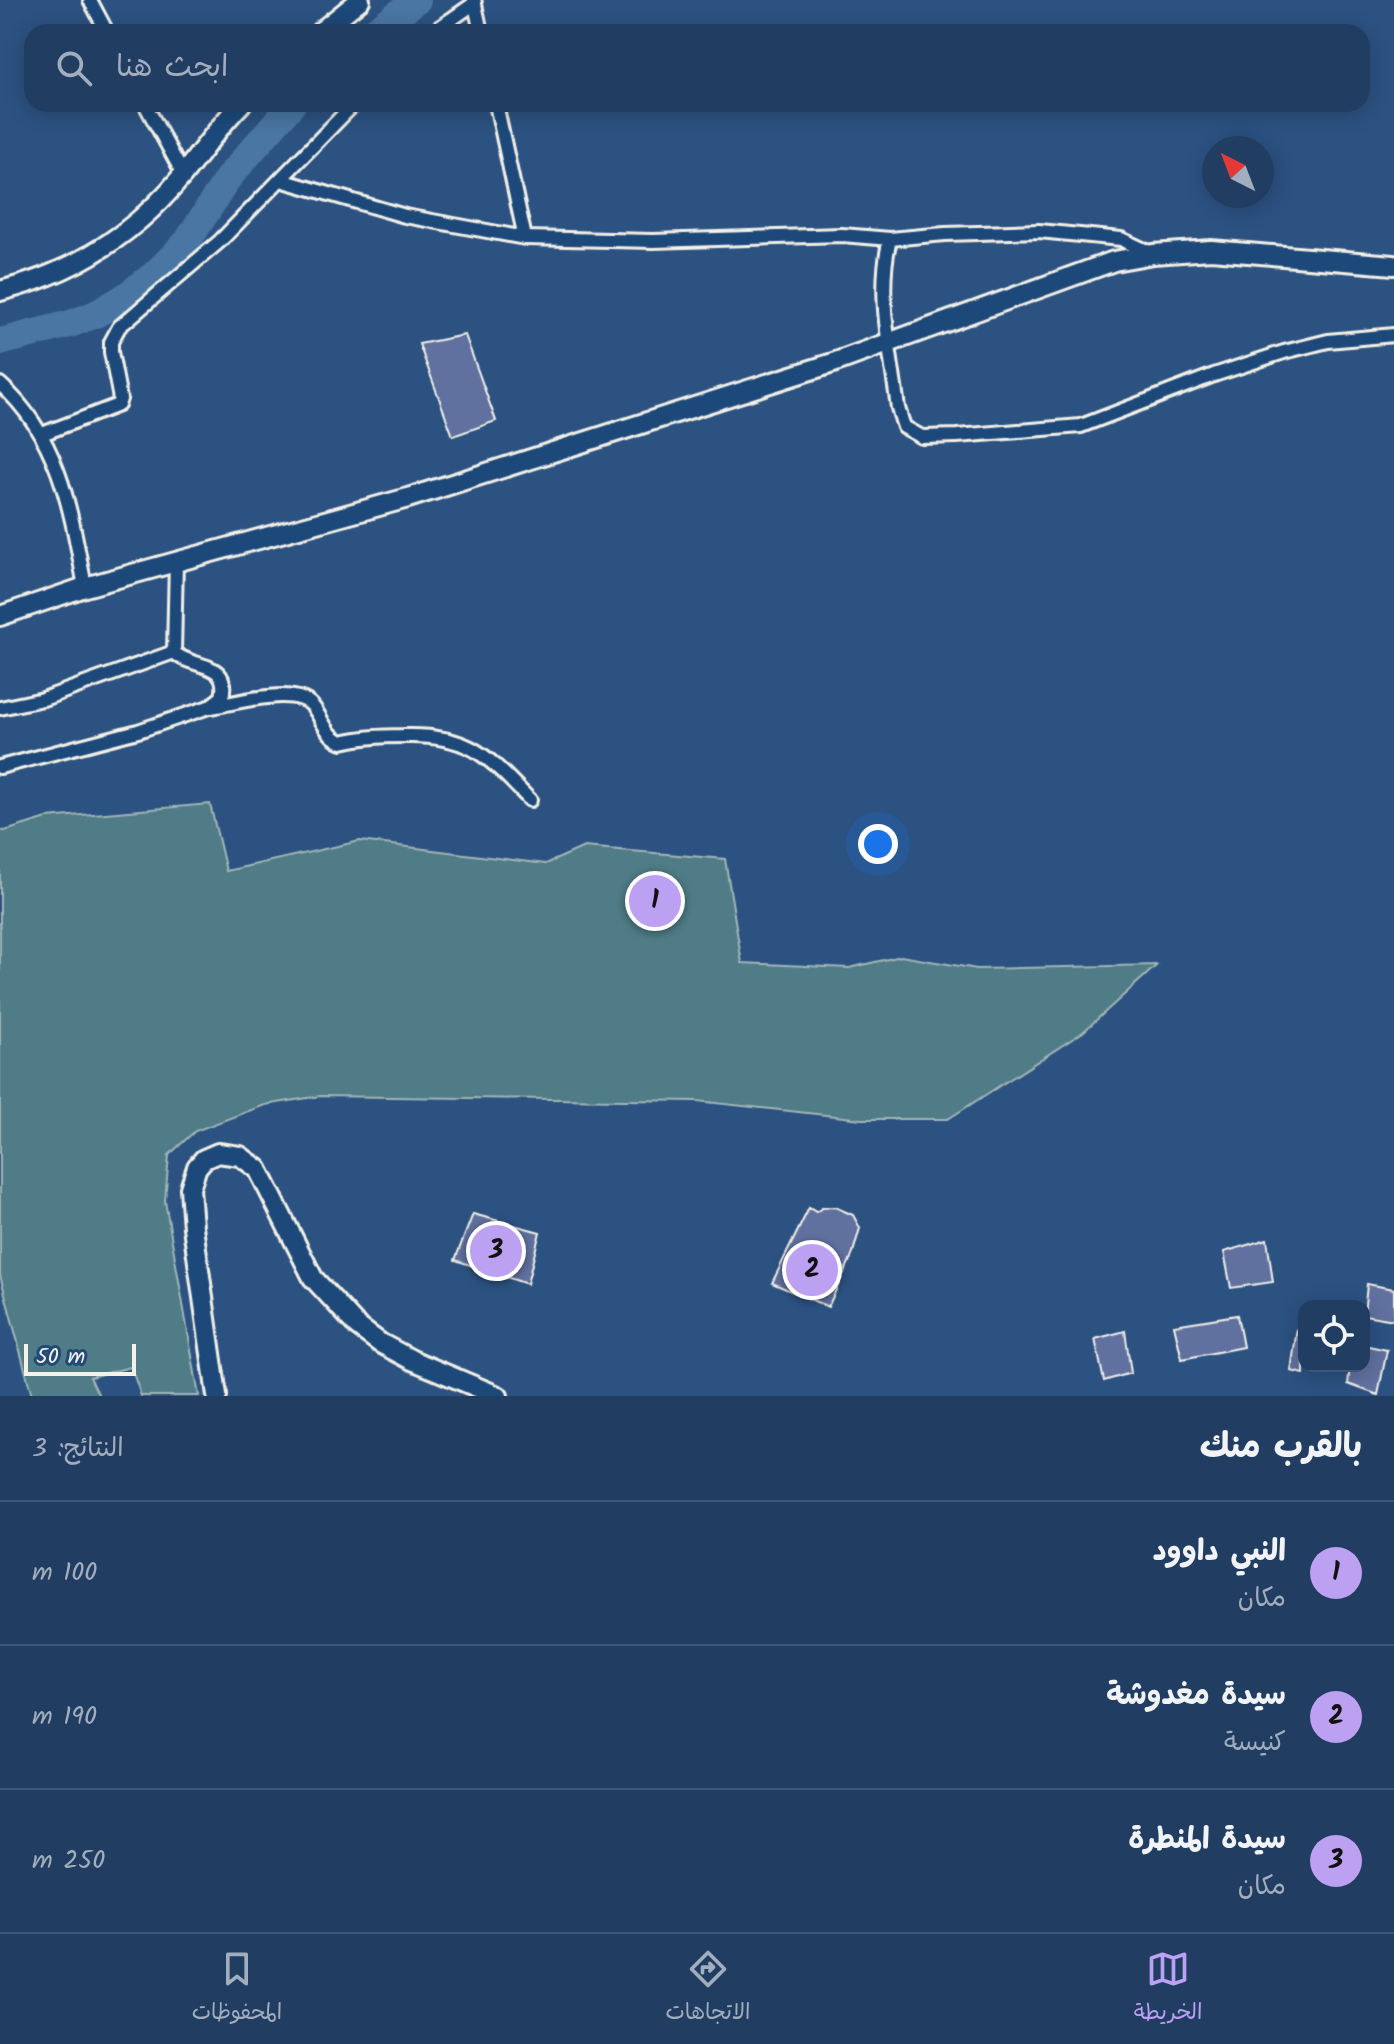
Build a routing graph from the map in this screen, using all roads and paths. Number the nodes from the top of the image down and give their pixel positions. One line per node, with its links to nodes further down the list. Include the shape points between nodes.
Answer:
1 (90, 0): 4 (street)
2 (360, 0): 5 (street)
3 (475, 1): 6 (street); 7 (street)
4 (103, 24)
5 (330, 24)
6 (444, 24)
7 (479, 24)
8 (149, 112): 12 (street)
9 (234, 112): 12 (street)
10 (346, 112): 13 (street)
11 (498, 112): 14 (street)
12 (183, 174): 18 (street, via 110,245 68,269)
13 (281, 180): 14 (street, via 405,216); 22 (street, via 220,241 119,327 111,342 118,405)
14 (525, 238): 15 (street)
15 (890, 239): 16 (street, via 1039,231 1121,239); 20 (street, via 884,283)
16 (1153, 254): 17 (street, via 1211,250); 20 (street, via 1072,275)
17 (1394, 265)
18 (0, 291)
19 (1394, 335): 20 (street, via 1328,341 1284,352 1081,426 922,437 904,427)
20 (890, 344): 23 (street, via 408,498)
21 (0, 384): 22 (street)
22 (42, 434): 24 (street, via 68,498)
23 (176, 562): 24 (street); 26 (street)
24 (85, 587): 25 (street)
25 (0, 616)
26 (174, 652): 27 (street, via 219,674 222,697); 28 (street, via 43,699)
27 (209, 707): 29 (street); 30 (street, via 298,697 311,703 330,734 342,742 391,736 448,738 475,750)
28 (0, 708)
29 (0, 767)
30 (530, 800)
31 (217, 1396): 32 (street, via 190,1188 197,1167 218,1153 240,1156 258,1169 313,1278 357,1326 412,1360)
32 (498, 1396)

